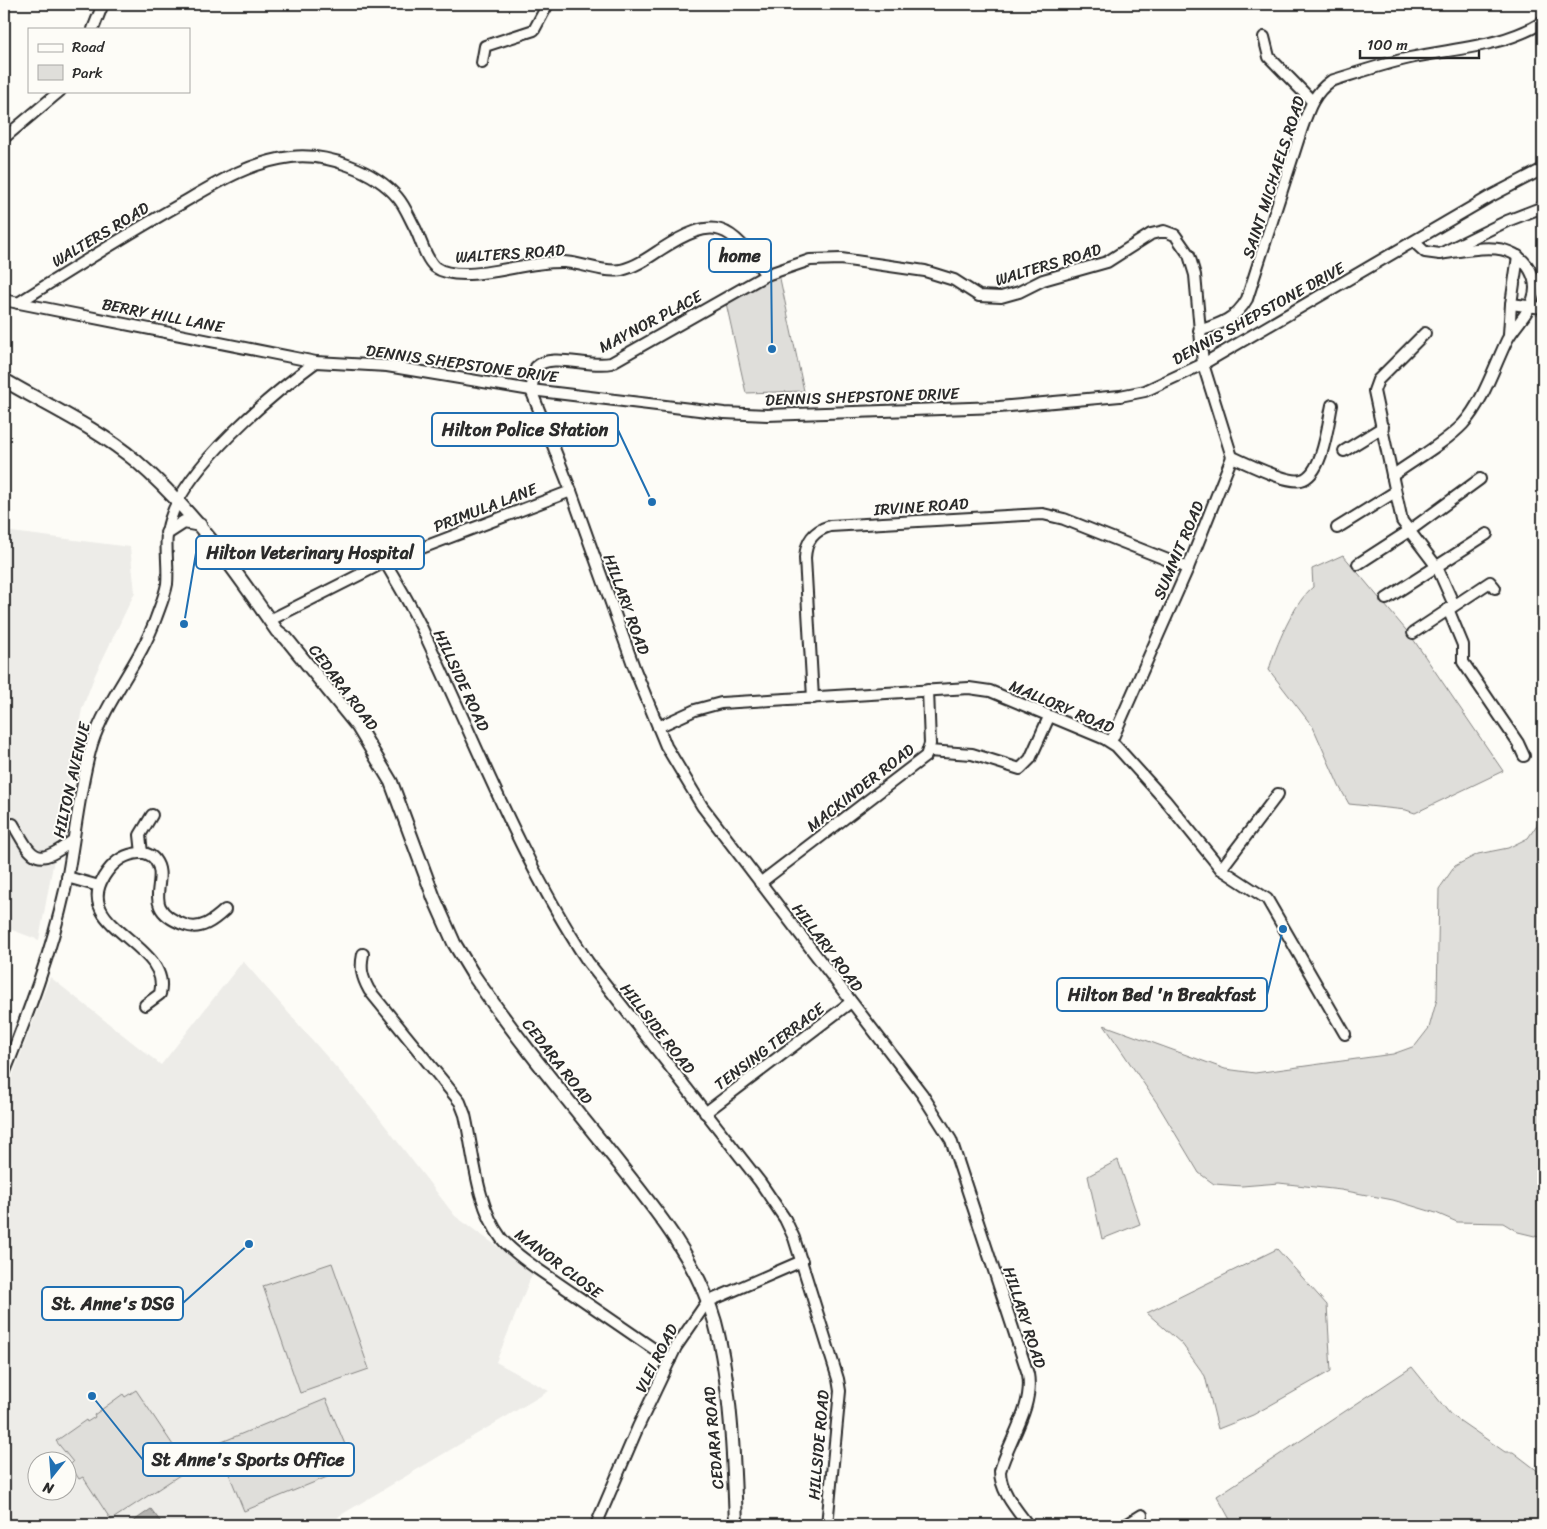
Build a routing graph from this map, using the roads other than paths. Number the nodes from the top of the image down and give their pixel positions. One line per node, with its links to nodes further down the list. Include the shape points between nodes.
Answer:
1 (104, 4): 4 (street)
2 (548, 4): 6 (street, via 534,30 485,46)
3 (1543, 22): 8 (street, SAINT MICHAELS ROAD, via 1526,33 1501,41 1409,58 1331,81)
4 (93, 28)
5 (1264, 37): 8 (street, via 1269,56)
6 (482, 63)
7 (59, 92): 9 (street)
8 (1312, 100): 21 (street, SAINT MICHAELS ROAD, via 1247,299 1237,314 1227,321)
9 (4, 138)
10 (1543, 169): 12 (street, DENNIS SHEPSTONE DRIVE)
11 (1543, 207): 13 (street)
12 (1414, 242): 13 (street, via 1425,252); 25 (street, DENNIS SHEPSTONE DRIVE)
13 (1440, 254): 14 (street, via 1497,248)
14 (1518, 256): 18 (street); 19 (street, via 1528,268 1536,287)
15 (766, 275): 17 (street, WALTERS ROAD, via 738,239 710,229 682,236 623,270 556,262 475,273 446,272 434,266 398,198 378,181 356,168 293,156 238,171); 21 (street, WALTERS ROAD, via 810,260 841,259 925,271 954,280 979,296 1001,297 1073,270 1098,266 1151,234 1169,232 1181,241 1189,254 1195,275); 28 (street, MAYNOR PLACE, via 611,363 542,362 534,371)
16 (4, 300): 17 (street, BERRY HILL LANE)
17 (18, 303): 24 (street, BERRY HILL LANE)
18 (1511, 304): 19 (street); 23 (street)
19 (1529, 307): 20 (street); 23 (street)
20 (1543, 308)
21 (1199, 331): 25 (street, WALTERS ROAD)
22 (1426, 333): 30 (street, via 1375,386)
23 (1509, 335): 33 (street, via 1473,410 1462,424)
24 (316, 362): 28 (street, DENNIS SHEPSTONE DRIVE, via 387,366); 37 (street, via 267,399 216,450)
25 (1203, 364): 28 (street, DENNIS SHEPSTONE DRIVE, via 1144,391 1120,396 980,408 767,415 724,413); 32 (street)
26 (4, 370): 37 (main road, via 141,456)
27 (4, 380): 37 (main road, via 110,441)
28 (531, 390): 35 (street, HILLARY ROAD)
29 (1332, 405): 32 (street, via 1316,468 1302,480 1286,478)
30 (1383, 427): 31 (street); 33 (street)
31 (1344, 451)
32 (1232, 457): 46 (street, SUMMIT ROAD)
33 (1392, 476): 36 (street)
34 (1480, 478): 40 (street)
35 (571, 491): 43 (street, PRIMULA LANE); 55 (street, HILLARY ROAD)
36 (1395, 492): 39 (street); 40 (street, via 1402,521)
37 (180, 498): 38 (main road, CEDARA ROAD); 41 (street, HILTON AVENUE); 50 (main road, CEDARA ROAD, via 228,551)
38 (200, 525): 41 (main road, via 184,522); 50 (main road, CEDARA ROAD)
39 (1337, 528)
40 (1409, 531): 44 (street); 45 (street)
41 (166, 534): 62 (street, HILTON AVENUE, via 167,583 164,594 155,621 100,720 83,780)
42 (1487, 534): 45 (street)
43 (386, 562): 50 (street, PRIMULA LANE); 74 (street, HILLSIDE ROAD, via 424,633 551,904 588,962)
44 (1358, 564)
45 (1436, 567): 48 (street); 49 (street)
46 (1188, 568): 53 (street, IRVINE ROAD, via 1064,519 1043,514 820,529 812,535 805,558); 56 (street, SUMMIT ROAD)
47 (1495, 588): 49 (street, via 1490,582)
48 (1386, 599)
49 (1451, 607): 51 (street); 58 (street, via 1463,645 1463,662)
50 (272, 618): 76 (main road, CEDARA ROAD, via 277,631 358,727 391,782 434,898 474,976 670,1230)
51 (1413, 633)
52 (928, 690): 53 (street, MALLORY ROAD); 54 (street, MALLORY ROAD, via 969,688 990,692); 57 (street, MACKINDER ROAD)
53 (813, 698): 55 (street, MALLORY ROAD, via 708,706)
54 (1049, 717): 56 (street, MALLORY ROAD); 57 (street, via 1030,759 1020,769 972,754)
55 (658, 727): 66 (street, HILLARY ROAD, via 702,806)
56 (1110, 742): 64 (street, MALLORY ROAD, via 1165,800)
57 (928, 751): 66 (street, MACKINDER ROAD, via 913,768)
58 (1524, 756)
59 (1278, 794): 64 (street)
60 (152, 815): 63 (street, via 140,835)
61 (13, 824): 62 (street, via 30,852 37,856 53,855)
62 (72, 841): 65 (street, HILTON AVENUE)
63 (142, 852): 67 (street, via 114,864); 68 (street, via 155,859 159,906 174,921 188,927 201,926 212,922)
64 (1221, 869): 72 (street, MALLORY ROAD, via 1259,892 1271,904)
65 (67, 877): 67 (street); 73 (street, HILTON AVENUE, via 51,942)
66 (760, 883): 70 (street, HILLARY ROAD)
67 (99, 886): 71 (street, via 98,896 105,916 154,963 159,974 162,982 160,994)
68 (225, 910)
69 (363, 954): 77 (street, MANOR CLOSE, via 360,968 369,990 460,1102 487,1211 500,1237 536,1268)
70 (851, 1002): 74 (street, TENSING TERRACE); 82 (street, HILLARY ROAD, via 935,1112 951,1140 964,1177 1029,1382 1026,1404 1000,1471 1004,1490)
71 (145, 1005)
72 (1346, 1034)
73 (4, 1074)
74 (705, 1113): 75 (street, HILLSIDE ROAD, via 774,1202 785,1219)
75 (802, 1261): 76 (street); 81 (street, HILLSIDE ROAD, via 834,1360 840,1392)
76 (707, 1302): 77 (street, VLEI ROAD); 80 (main road, CEDARA ROAD, via 724,1375)
77 (670, 1360): 79 (street, VLEI ROAD)
78 (1142, 1515): 83 (street)
79 (596, 1525)
80 (736, 1525)
81 (827, 1525)
82 (1028, 1525)
83 (1126, 1525)

